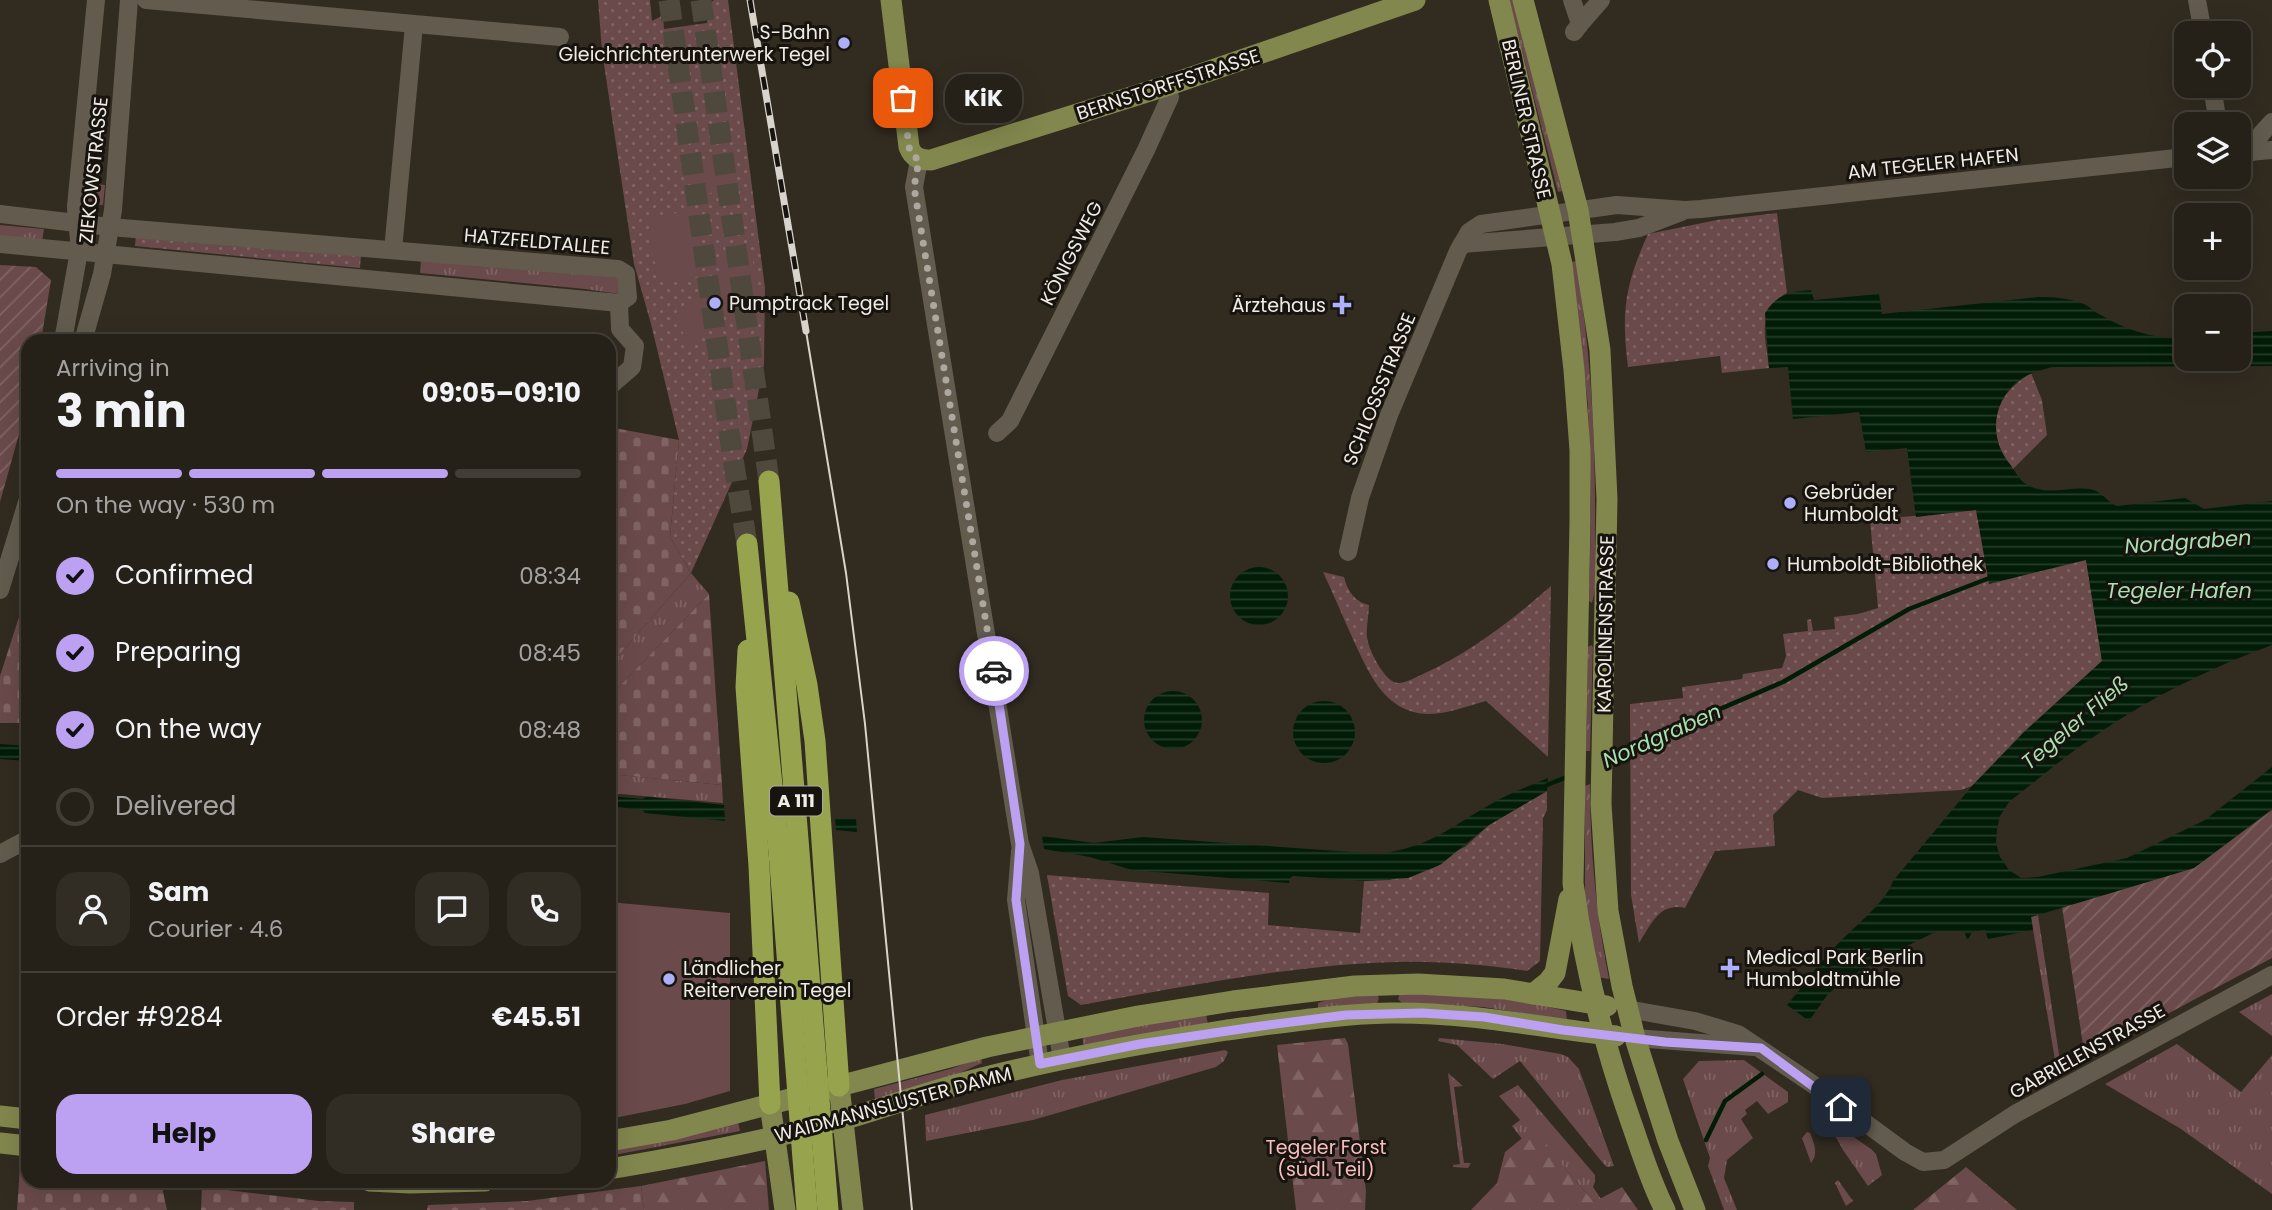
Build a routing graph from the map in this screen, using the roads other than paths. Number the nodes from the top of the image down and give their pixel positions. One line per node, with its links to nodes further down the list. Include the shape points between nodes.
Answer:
1 (96, 0): 25 (street, ZIEKOWSTRASSE)
2 (129, 0): 26 (street, ZIEKOWSTRASSE)
3 (146, 0): 12 (street)
4 (891, 0): 20 (main road, via 909,147)
5 (1415, 0): 14 (main road, BERNSTORFFSTRASSE)
6 (1499, 0): 23 (main road, BERLINER STRASSE)
7 (1523, 0): 21 (main road, BERLINER STRASSE)
8 (1572, 0): 9 (street, via 1577,28)
9 (1601, 0)
10 (2197, 0): 11 (street)
11 (2201, 21)
12 (414, 25): 13 (street); 31 (street)
13 (560, 37)
14 (1166, 86): 20 (main road, BERNSTORFFSTRASSE, via 979,146); 38 (street, KÖNIGSWEG, via 1170,97 1146,150 1010,421)
15 (2272, 122): 16 (street)
16 (2251, 145)
17 (2272, 150): 18 (street)
18 (2251, 152)
19 (2174, 158): 22 (street, AM TEGELER HAFEN)
20 (919, 160): 53 (street, via 914,187 1020,844 1030,873)
21 (1578, 209): 22 (street, AM TEGELER HAFEN, via 1617,205); 23 (street, AM TEGELER HAFEN); 27 (main road, BERLINER STRASSE)
22 (1685, 210): 27 (street, AM TEGELER HAFEN, via 1639,228)
23 (1549, 213): 28 (main road, BERLINER STRASSE); 30 (street, SCHLOSSSTRASSE, via 1481,224)
24 (0, 214): 25 (street, HATZFELDTALLEE)
25 (76, 222): 26 (street, HATZFELDTALLEE); 32 (street, ZIEKOWSTRASSE)
26 (110, 227): 31 (street, HATZFELDTALLEE); 33 (street, ZIEKOWSTRASSE)
27 (1584, 235): 28 (street); 52 (main road, KAROLINENSTRASSE, via 1600,350 1607,499 1601,780 1605,888)
28 (1556, 237): 30 (street); 48 (main road, KAROLINENSTRASSE, via 1580,450)
29 (0, 244): 32 (street)
30 (1462, 244): 43 (street, SCHLOSSSTRASSE, via 1389,415 1360,498)
31 (393, 250): 34 (street, HATZFELDTALLEE, via 618,269 626,274 628,286 628,296)
32 (79, 251): 33 (street); 35 (street, ZIEKOWSTRASSE)
33 (105, 254): 34 (street); 36 (street, ZIEKOWSTRASSE)
34 (620, 303): 37 (street, via 620,329 635,346 632,367)
35 (64, 334)
36 (85, 334)
37 (616, 381)
38 (997, 433)
39 (769, 481): 41 (highway, A 111)
40 (21, 522): 45 (street)
41 (773, 542): 59 (highway, via 805,671 815,741); 72 (highway, A 111)
42 (747, 544): 44 (highway, A 111)
43 (1348, 552)
44 (752, 585): 60 (highway, via 746,687); 71 (highway, A 111, via 777,825)
45 (0, 590)
46 (21, 843): 47 (street)
47 (0, 854)
48 (1573, 883): 50 (main road, via 1555,973); 51 (main road, KAROLINENSTRASSE)
49 (2272, 975): 56 (street, GABRIELENSTRASSE, via 2015,1114 1944,1160 1923,1162 1899,1149)
50 (1533, 994): 51 (main road, WAIDMANNSLUSTER DAMM); 53 (main road, WAIDMANNSLUSTER DAMM, via 1440,985 1356,986 1211,1004)
51 (1596, 1004): 52 (main road, WAIDMANNSLUSTER DAMM); 54 (main road, KAROLINENSTRASSE)
52 (1627, 1009): 55 (main road, KAROLINENSTRASSE); 56 (street, via 1716,1027)
53 (1047, 1034): 57 (street); 58 (street); 59 (main road, WAIDMANNSLUSTER DAMM)
54 (1604, 1035): 55 (main road, WAIDMANNSLUSTER DAMM); 57 (main road, WAIDMANNSLUSTER DAMM, via 1484,1017 1389,1013 1249,1027); 69 (main road, KAROLINENSTRASSE)
55 (1635, 1038): 56 (street); 74 (main road, KAROLINENSTRASSE)
56 (1761, 1048)
57 (1062, 1059): 58 (main road, WAIDMANNSLUSTER DAMM)
58 (1040, 1064): 63 (main road, WAIDMANNSLUSTER DAMM)
59 (839, 1086): 60 (main road, WAIDMANNSLUSTER DAMM); 63 (main road)
60 (770, 1104): 64 (main road); 65 (main road, WAIDMANNSLUSTER DAMM)
61 (0, 1116): 62 (main road)
62 (21, 1118)
63 (843, 1119): 64 (main road, WAIDMANNSLUSTER DAMM); 73 (main road)
64 (775, 1136): 68 (main road, WAIDMANNSLUSTER DAMM); 70 (main road)
65 (616, 1140)
66 (0, 1143): 67 (main road)
67 (21, 1145)
68 (616, 1168)
69 (1664, 1209)
70 (785, 1210)
71 (807, 1210)
72 (828, 1210)
73 (853, 1210)
74 (1695, 1210)

